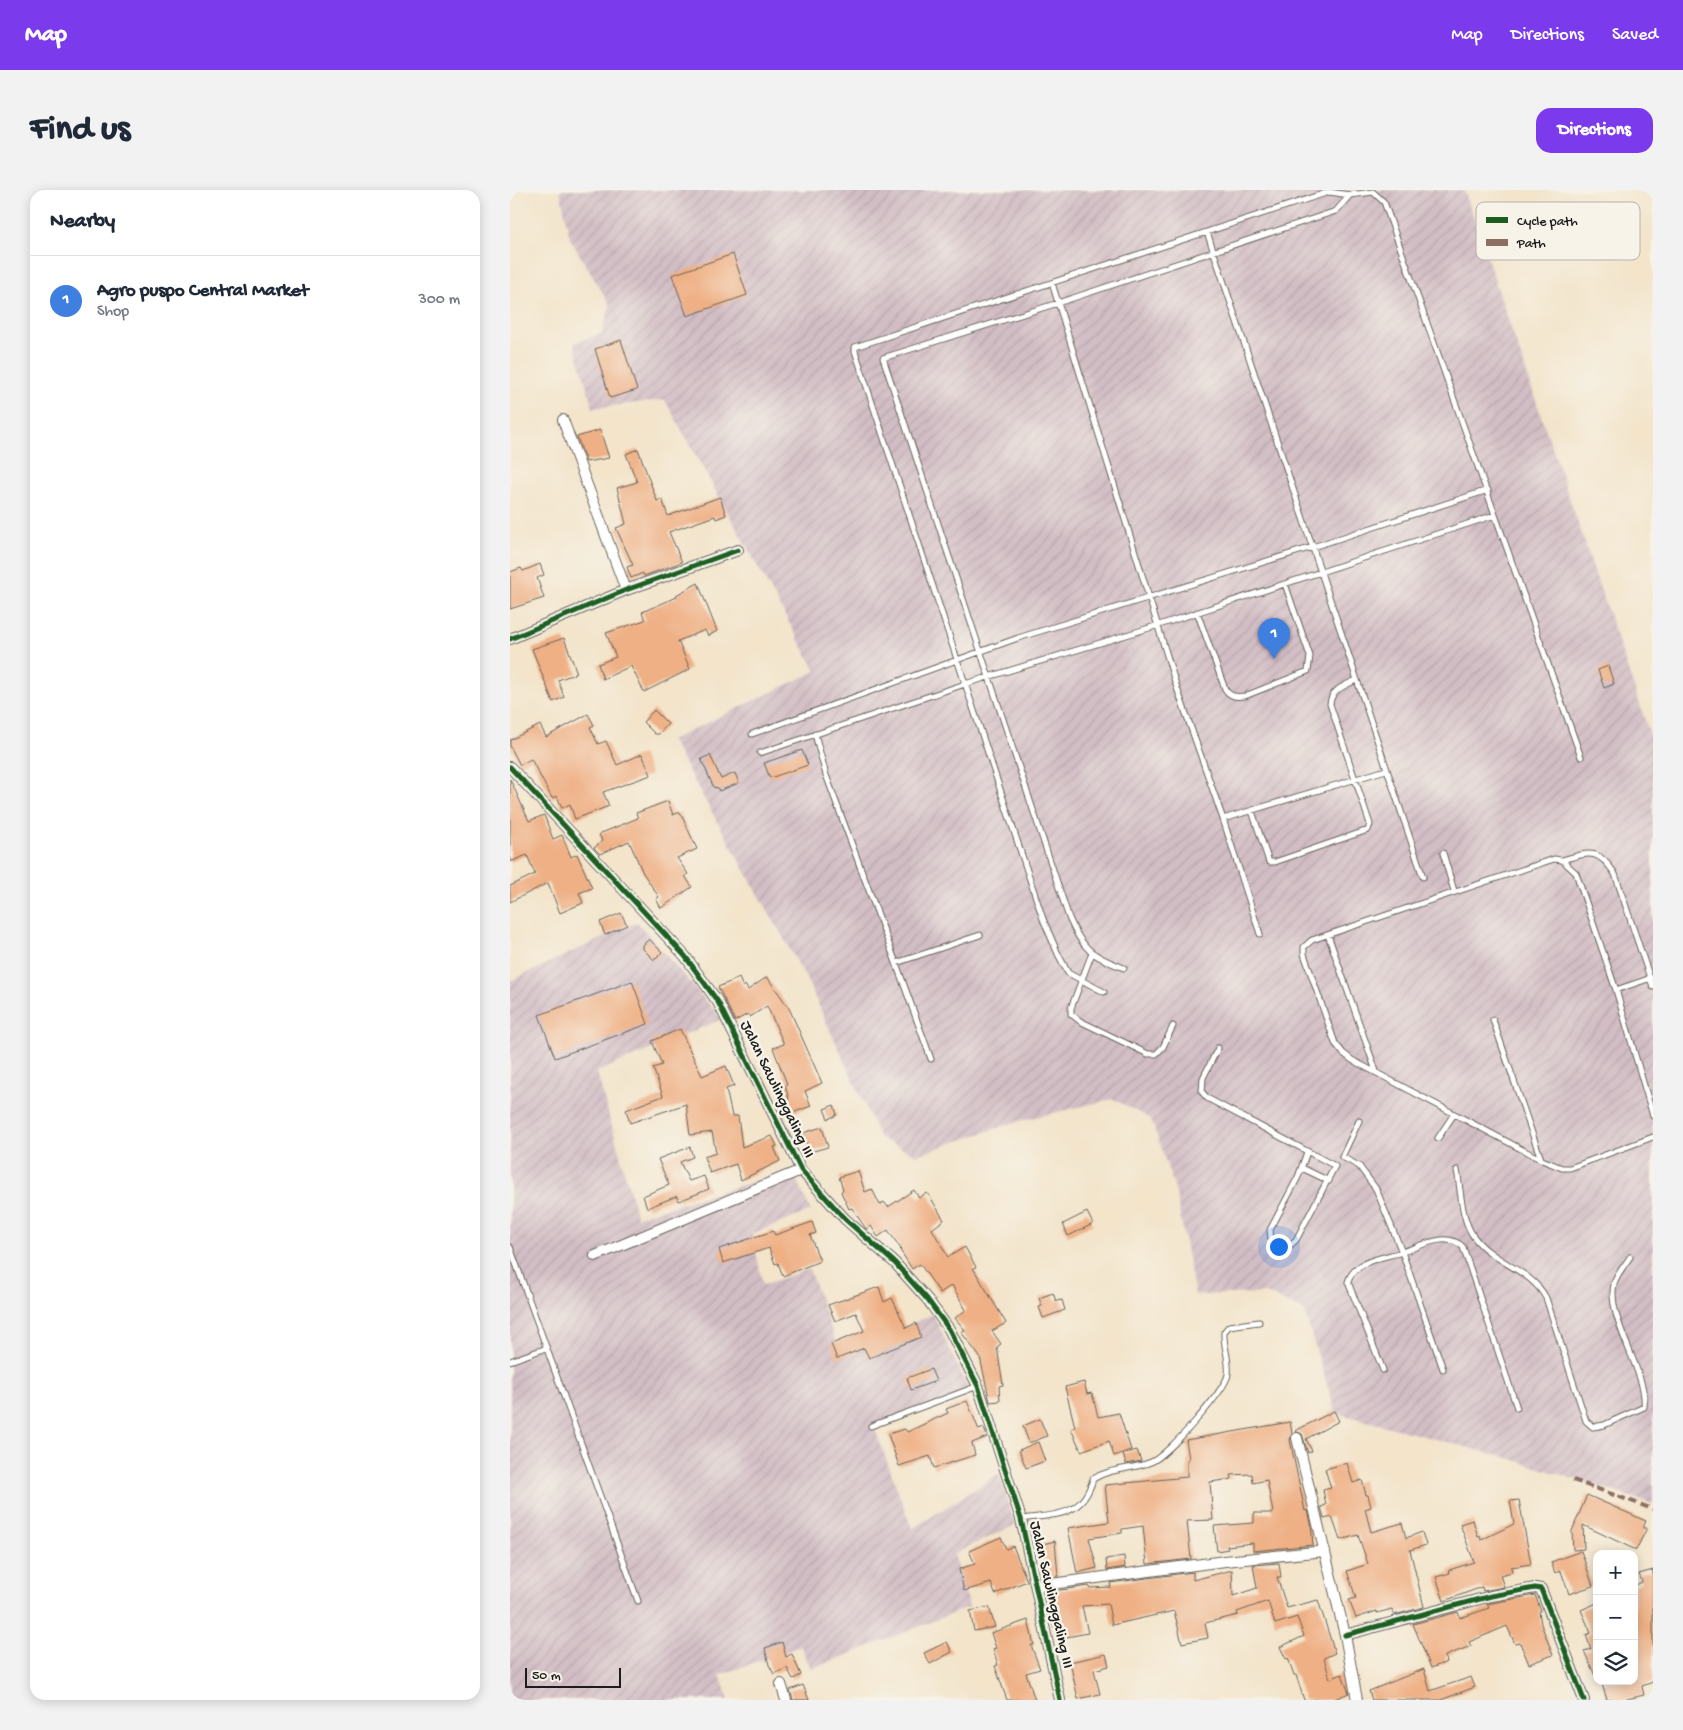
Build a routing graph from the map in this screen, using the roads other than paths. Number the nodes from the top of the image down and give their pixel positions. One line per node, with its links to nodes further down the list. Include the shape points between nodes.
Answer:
1 (1350, 195): 2 (lane, via 1328,192); 3 (lane, via 1336,211); 7 (lane, via 1373,192 1384,202)
2 (1207, 232): 3 (lane); 4 (lane)
3 (1213, 251): 5 (lane); 9 (lane)
4 (1052, 283): 5 (lane); 19 (lane, via 854,348)
5 (1058, 303): 14 (lane); 18 (lane, via 882,358)
6 (563, 420): 13 (street)
7 (1488, 490): 8 (lane); 9 (lane)
8 (1495, 515): 11 (lane); 26 (lane)
9 (1313, 547): 11 (lane); 14 (lane)
10 (738, 550): 13 (street)
11 (1321, 572): 12 (lane); 21 (lane)
12 (1285, 584): 15 (lane); 15 (lane, via 1310,656 1308,671 1245,696 1236,697 1224,689)
13 (626, 590): 17 (street)
14 (1149, 598): 16 (lane); 18 (lane)
15 (1197, 612): 16 (lane)
16 (1158, 625): 20 (lane); 31 (lane, via 1176,688)
17 (510, 639)
18 (980, 651): 19 (lane); 20 (lane)
19 (957, 660): 22 (lane); 23 (lane)
20 (988, 677): 22 (lane); 39 (lane, via 1069,918 1079,941)
21 (1356, 680): 28 (lane); 29 (lane, via 1330,696)
22 (965, 684): 24 (lane); 43 (lane, via 1043,918 1068,973)
23 (752, 734)
24 (815, 734): 25 (lane); 40 (lane, via 826,775)
25 (760, 754)
26 (1581, 757)
27 (510, 767): 62 (street, Jalan Sawlinggaling III, via 685,956 718,1002)
28 (1386, 770): 29 (lane); 34 (lane)
29 (1355, 778): 30 (lane); 30 (lane, via 1370,824 1368,830 1275,862 1267,859)
30 (1252, 811): 31 (lane)
31 (1223, 819): 36 (lane)
32 (1443, 853): 35 (lane)
33 (1562, 860): 35 (lane, via 1554,859); 42 (lane, via 1590,852 1605,859 1615,874); 45 (lane, via 1576,873)
34 (1423, 876)
35 (1454, 891): 38 (lane)
36 (1260, 934)
37 (980, 935): 40 (lane)
38 (1328, 935): 51 (lane); 51 (lane, via 1312,940 1304,947 1304,954 1335,1043 1352,1060)
39 (1092, 953): 41 (lane); 43 (lane)
40 (896, 963): 50 (lane)
41 (1124, 968)
42 (1651, 978): 44 (lane); 45 (lane)
43 (1081, 981): 46 (lane); 48 (lane, via 1071,1014 1080,1021 1148,1054 1156,1054 1163,1047)
44 (1653, 987)
45 (1616, 990): 53 (lane)
46 (1104, 992)
47 (1493, 1020): 59 (lane)
48 (1173, 1026)
49 (1218, 1048): 57 (lane, via 1203,1078 1202,1092 1207,1098)
50 (931, 1059)
51 (1376, 1071): 52 (lane)
52 (1454, 1114): 56 (lane); 59 (lane)
53 (1653, 1116)
54 (1360, 1121): 58 (lane)
55 (1653, 1137): 59 (lane, via 1570,1168)
56 (1438, 1138)
57 (1307, 1152): 60 (lane); 61 (lane)
58 (1342, 1157): 60 (lane); 66 (lane, via 1359,1166 1376,1189)
59 (1542, 1160)
60 (1335, 1166): 64 (lane)
61 (1302, 1168): 64 (lane); 64 (lane, via 1270,1230 1271,1239 1280,1247 1289,1246 1296,1240)
62 (801, 1170): 67 (street); 74 (street, Jalan Sawlinggaling III, via 845,1219 895,1263 927,1299 948,1329)
63 (1457, 1170): 68 (lane, via 1465,1218 1473,1236 1540,1285 1586,1421 1593,1427 1644,1408 1644,1392 1613,1299 1614,1282)
64 (1329, 1181)
65 (510, 1247): 70 (lane)
66 (1402, 1252): 72 (lane); 73 (lane, via 1362,1264 1350,1274 1348,1282); 75 (lane, via 1447,1238 1456,1240 1463,1247)
67 (595, 1256)
68 (1630, 1257)
69 (1259, 1322): 78 (lane, via 1229,1326 1224,1332 1228,1375 1223,1390 1168,1451 1153,1462 1104,1472 1093,1479 1088,1495 1076,1508)
70 (547, 1348): 71 (lane); 81 (lane)
71 (510, 1360)
72 (1443, 1369)
73 (1383, 1370)
74 (978, 1386): 76 (lane); 78 (street, Jalan Sawlinggaling III)
75 (1517, 1408)
76 (871, 1426)
77 (1297, 1438): 79 (street)
78 (1020, 1519): 80 (street, Jalan Sawlinggaling III)
79 (1325, 1551): 80 (street); 82 (street)
80 (1036, 1586): 85 (street, Jalan Sawlinggaling III)
81 (638, 1601)
82 (1345, 1634): 86 (street); 87 (street, via 1491,1596 1541,1589)
83 (781, 1684): 84 (street)
84 (786, 1700)
85 (1060, 1700)
86 (1358, 1700)
87 (1584, 1700)

